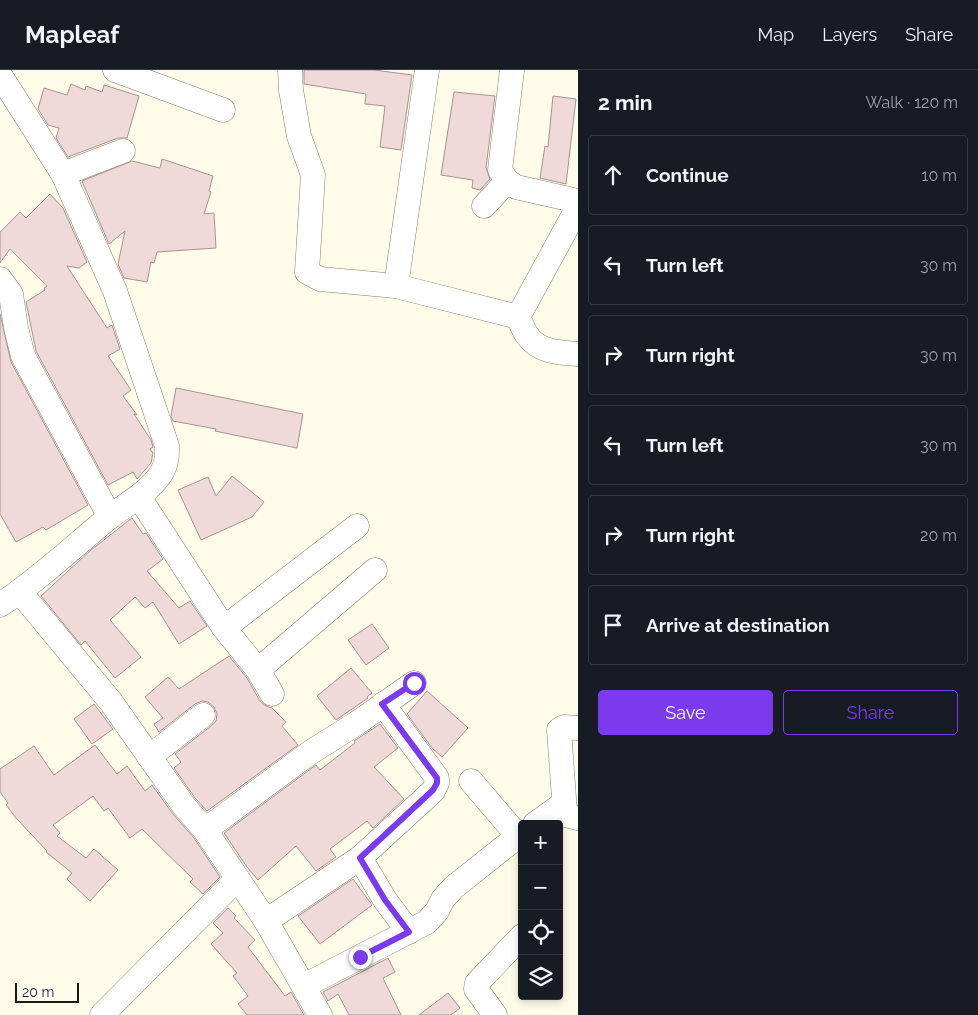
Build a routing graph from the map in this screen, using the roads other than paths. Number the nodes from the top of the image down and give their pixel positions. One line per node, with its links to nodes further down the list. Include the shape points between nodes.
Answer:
1 (115, 70): 6 (street)
2 (290, 70): 14 (street, via 299,136 313,175 307,272 320,278)
3 (427, 70): 14 (street)
4 (512, 70): 9 (street, via 500,170)
5 (0, 72): 8 (street)
6 (223, 110)
7 (123, 151): 8 (street)
8 (63, 174): 17 (street, via 115,291 167,446 167,460 161,473)
9 (507, 181): 10 (street, via 516,187); 11 (street)
10 (578, 201)
11 (484, 206)
12 (578, 207): 15 (street)
13 (0, 279): 18 (street, via 11,294 23,356)
14 (396, 286): 15 (street)
15 (518, 317): 16 (street, via 527,336 538,345 551,352)
16 (578, 354)
17 (139, 497): 18 (street); 23 (street)
18 (110, 517): 21 (street)
19 (357, 526): 23 (street)
20 (375, 570): 24 (street)
21 (20, 592): 22 (street); 30 (street, via 111,702)
22 (0, 606)
23 (224, 628): 24 (street)
24 (258, 670): 26 (street)
25 (414, 683): 27 (street)
26 (272, 694)
27 (382, 704): 35 (street); 37 (street, via 437,778 437,783)
28 (203, 715): 30 (street)
29 (578, 728): 32 (street, via 559,730)
30 (149, 757): 35 (street, via 184,806)
31 (471, 781): 34 (street)
32 (571, 811): 33 (street)
33 (550, 820)
34 (518, 825)
35 (206, 830): 38 (street)
36 (518, 837): 40 (street, via 454,887 427,922)
37 (360, 858): 39 (street); 40 (street)
38 (237, 880): 39 (street); 43 (street)
39 (266, 921): 42 (street)
40 (409, 932): 42 (street)
41 (518, 940): 45 (street, via 477,983 476,989)
42 (304, 986): 44 (street)
43 (102, 1015)
44 (320, 1015)
45 (495, 1015)

